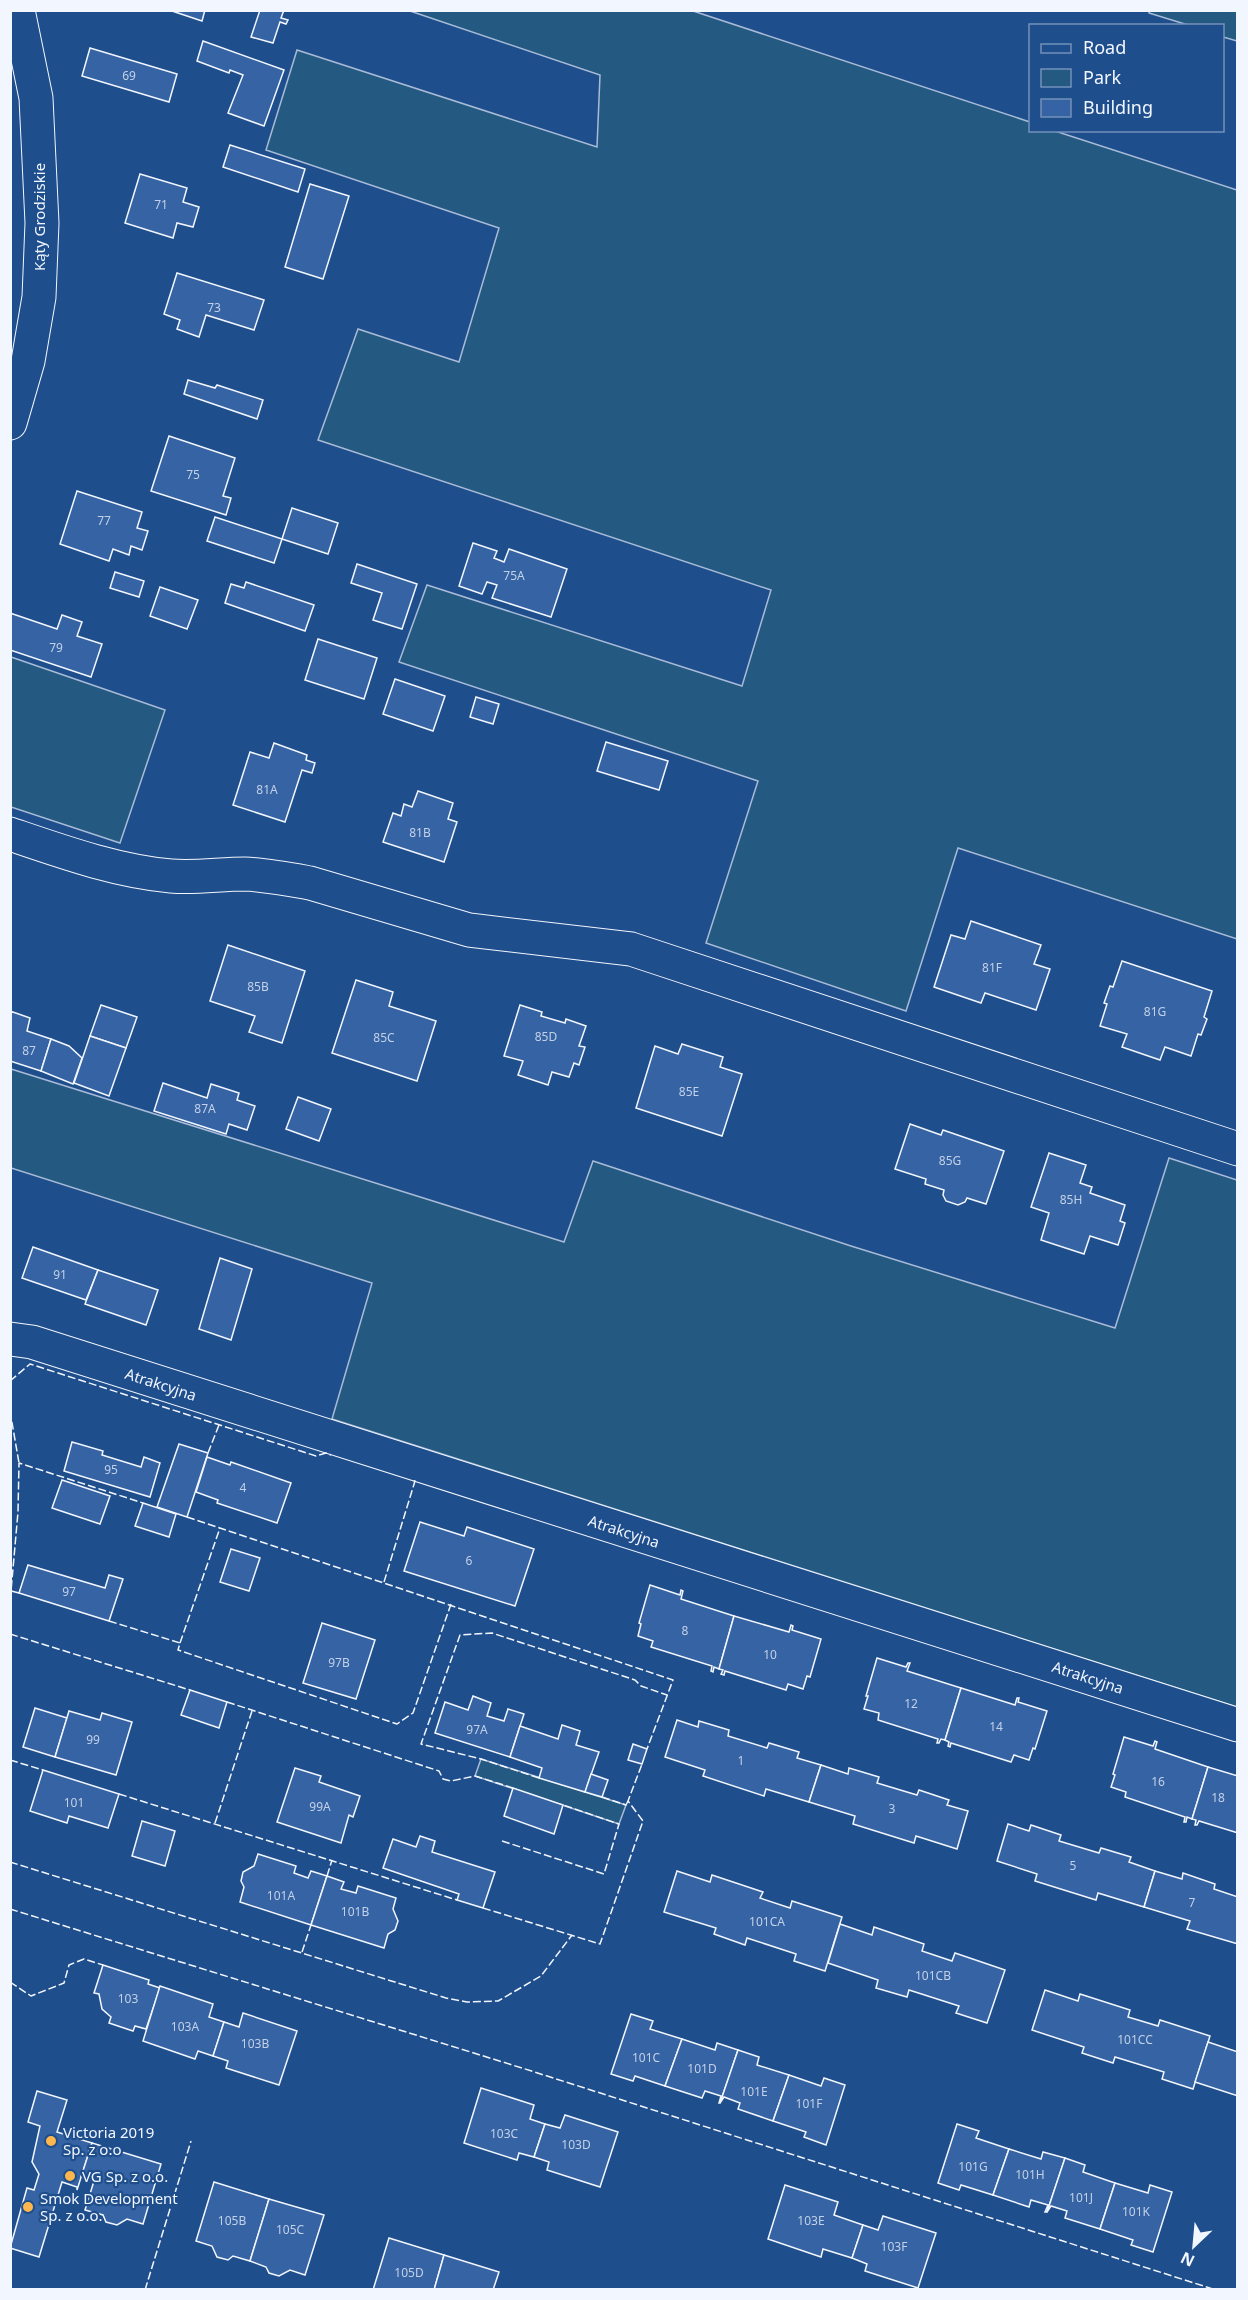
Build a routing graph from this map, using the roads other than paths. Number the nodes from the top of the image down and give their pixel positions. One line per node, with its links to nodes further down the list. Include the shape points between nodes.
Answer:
1 (18, 10): 2 (street, Kąty Grodziskie, via 36,99 42,223 39,297 28,362)
2 (10, 423)
3 (10, 834): 4 (street, via 97,863 132,870 172,876 247,874 282,878 469,930 631,949)
4 (1238, 1149)
5 (10, 1339): 6 (street, Atrakcyjna, via 32,1342)
6 (1238, 1725)

